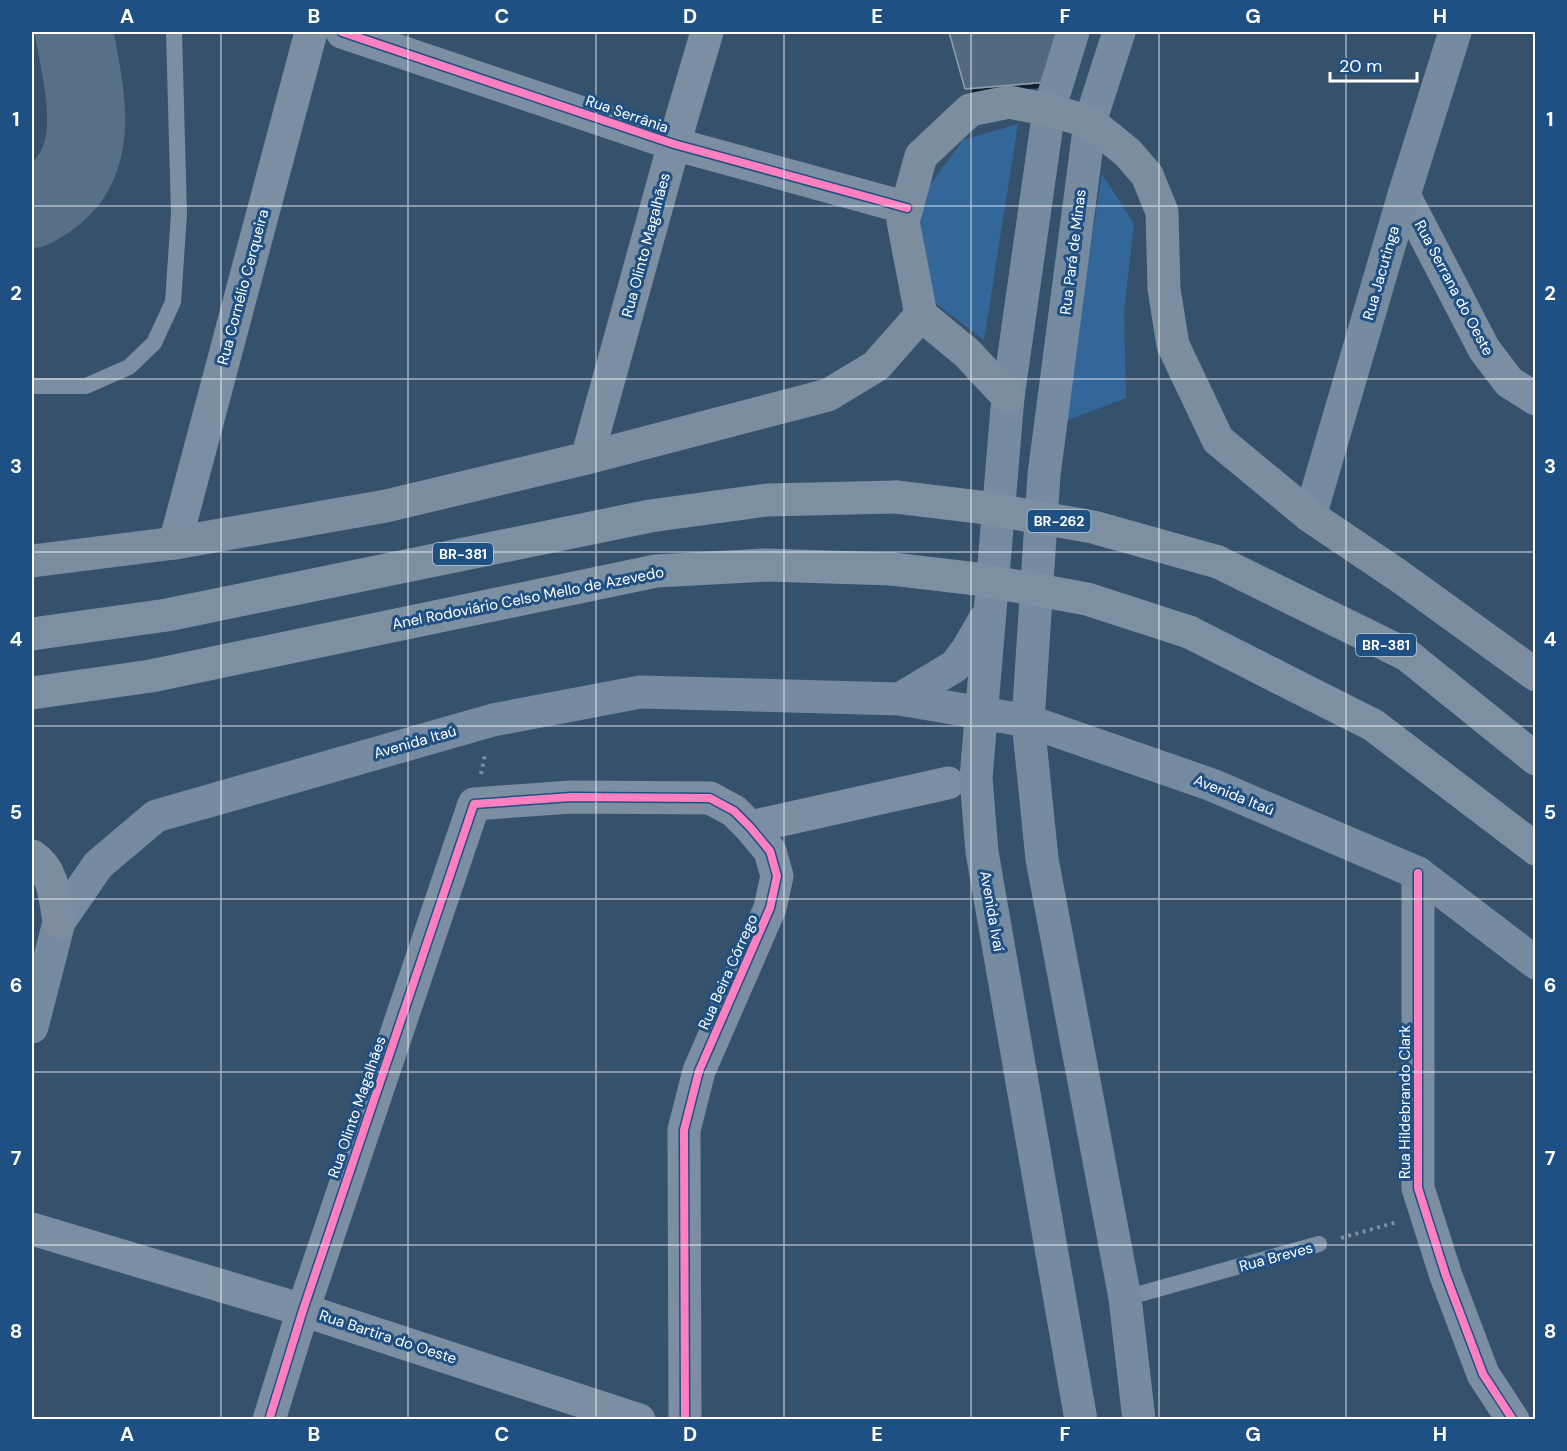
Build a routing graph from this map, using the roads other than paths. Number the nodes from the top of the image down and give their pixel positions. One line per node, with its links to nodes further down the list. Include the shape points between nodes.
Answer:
1 (174, 32): 14 (lane, via 179,214 173,302 154,343 129,367 86,386)
2 (311, 32): 20 (street, Rua Cornélio Cerqueira)
3 (342, 32): 10 (street, Rua Serrânia)
4 (707, 32): 10 (street, Rua Olinto Magalhães)
5 (1073, 32): 8 (main road)
6 (1119, 32): 9 (main road, Rua Pará de Minas)
7 (1455, 32): 11 (main road, Rua Jacutinga)
8 (1049, 110): 9 (main road); 12 (main road, via 1009,102 970,110 921,156); 15 (main road)
9 (1090, 122): 19 (main road, via 1128,153 1147,176 1162,212 1164,289 1173,345 1218,440); 29 (main road, Rua Pará de Minas, via 1044,475)
10 (674, 144): 12 (street, Rua Serrânia); 17 (street, Rua Olinto Magalhães)
11 (1404, 195): 16 (street, Rua Serrana do Oeste, via 1484,349 1509,382); 19 (main road, Rua Jacutinga)
12 (907, 208): 13 (main road, via 903,221)
13 (921, 315): 15 (main road, via 967,353); 17 (main road, via 876,366 828,395)
14 (32, 386)
15 (1008, 397): 23 (main road, Avenida Ivaí)
16 (1536, 399)
17 (587, 458): 20 (main road, via 386,506)
18 (896, 497): 22 (highway, BR-262, bridge, via 1093,527); 24 (highway, BR-381, via 767,500 650,516 167,615)
19 (1310, 516): 25 (main road)
20 (175, 543): 21 (main road)
21 (32, 561)
22 (1218, 562): 30 (highway, BR-381, via 1407,655)
23 (989, 613): 27 (main road, via 955,666); 28 (main road, Avenida Ivaí)
24 (32, 634)
25 (1536, 675)
26 (32, 693): 34 (highway, Anel Rodoviário Celso Mello de Azevedo, bridge, via 151,676 656,571 766,565 892,569 977,579 1087,599 1190,632 1373,725)
27 (900, 699): 28 (main road, Avenida Itaú); 37 (main road, Avenida Itaú, via 640,692 493,720 156,816 98,865)
28 (980, 713): 29 (main road, Avenida Itaú); 47 (main road, Avenida Ivaí, via 975,778 982,852)
29 (1028, 721): 36 (main road, Avenida Itaú, via 1212,785); 42 (main road, via 1042,860)
30 (1536, 759)
31 (948, 783): 33 (street)
32 (474, 804): 33 (street, Rua Beira Córrego, via 571,797 710,798 734,811); 43 (street, Rua Olinto Magalhães)
33 (750, 827): 46 (street, Rua Beira Córrego, via 770,851 777,876 770,908 699,1071 684,1130)
34 (1536, 849)
35 (32, 856): 37 (main road, via 43,863)
36 (1418, 873): 38 (main road, Avenida Itaú); 49 (street, Rua Hildebrando Clark, via 1418,1188 1483,1374)
37 (59, 922): 39 (main road, Avenida Itaú)
38 (1536, 963)
39 (32, 1027)
40 (32, 1229): 43 (street, Rua Bartira do Oeste)
41 (1319, 1244): 42 (lane, Rua Breves)
42 (1125, 1298): 48 (main road)
43 (303, 1310): 44 (street, Rua Bartira do Oeste); 45 (street, Rua Olinto Magalhães)
44 (618, 1416)
45 (269, 1419)
46 (685, 1419)
47 (1082, 1419)
48 (1139, 1419)
49 (1514, 1419)

